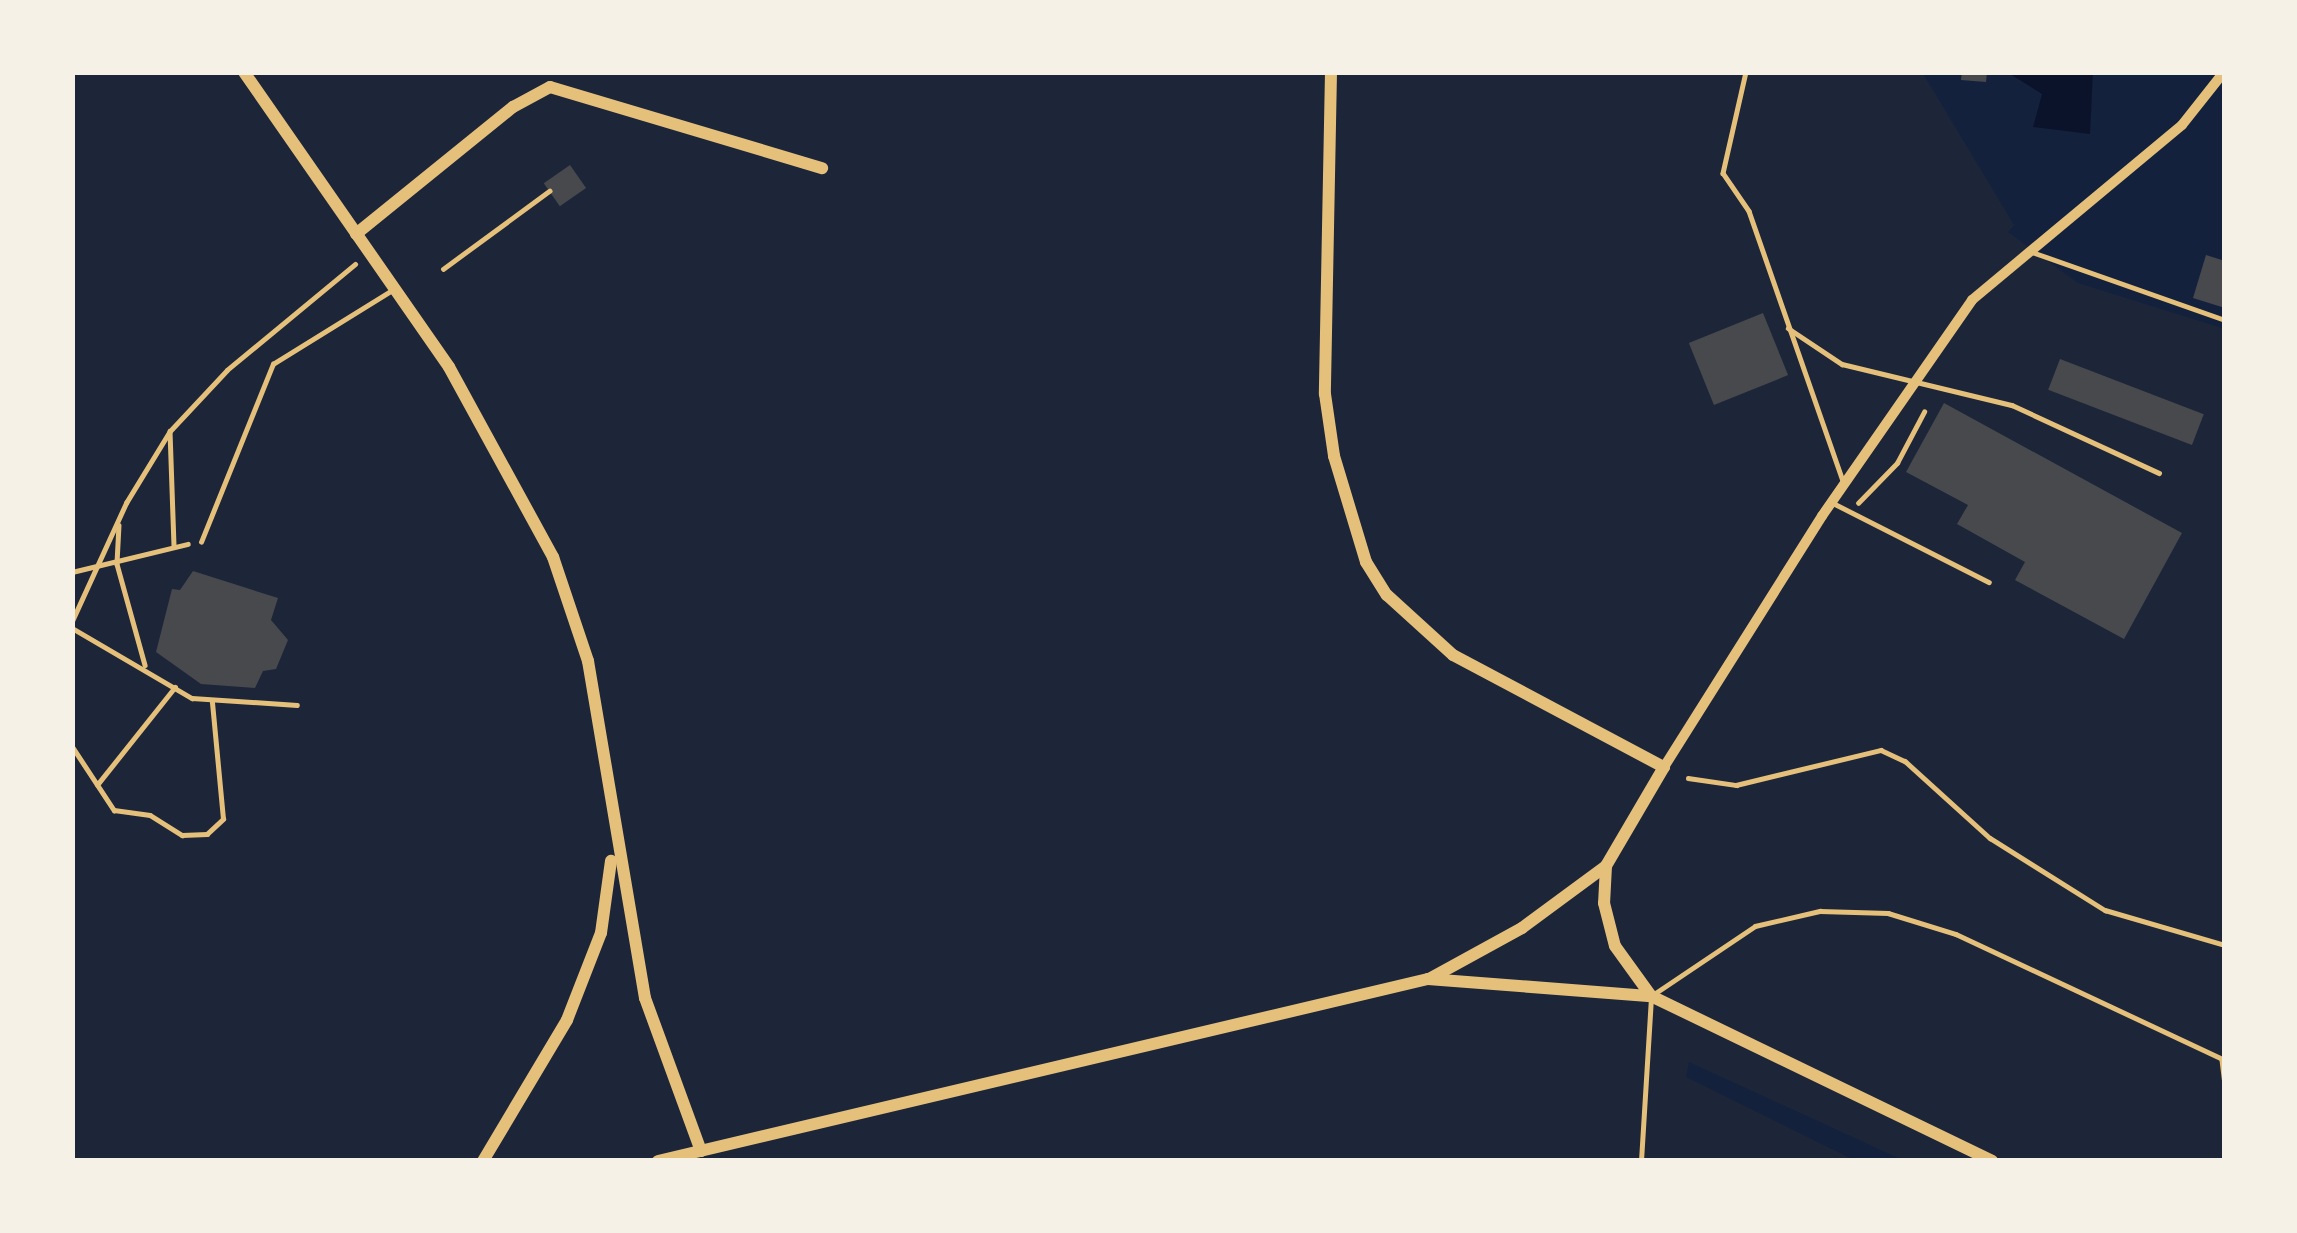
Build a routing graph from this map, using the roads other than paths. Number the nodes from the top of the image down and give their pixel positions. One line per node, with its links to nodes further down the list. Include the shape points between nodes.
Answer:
1 (244, 72): 6 (street)
2 (1331, 72): 17 (street, via 1325,394 1342,493 1366,562 1387,596 1454,655)
3 (1746, 72): 10 (lane, via 1723,173 1749,211)
4 (2224, 72): 7 (street, via 2182,125)
5 (822, 168): 6 (street, via 550,87 513,106)
6 (356, 234): 8 (street)
7 (2030, 251): 9 (lane); 11 (street, via 1972,300)
8 (394, 289): 15 (lane, via 274,364); 18 (street, via 475,408 553,556 588,661)
9 (2225, 320)
10 (1787, 327): 11 (lane, via 1842,364); 13 (lane)
11 (1915, 382): 12 (lane, via 2012,405); 13 (street)
12 (2159, 473)
13 (1844, 484): 14 (street)
14 (1832, 502): 16 (lane); 17 (street)
15 (201, 542)
16 (1989, 582)
17 (1664, 767): 19 (street)
18 (613, 836): 24 (street, via 645,998); 25 (street, via 609,898 587,972 544,1063)
19 (1606, 866): 20 (street, via 1522,928); 21 (street, via 1615,946)
20 (1428, 979): 21 (street); 24 (street)
21 (1652, 996): 22 (lane, via 1755,926 1820,911 1888,913 2014,958); 27 (lane); 28 (street)
22 (2224, 1060): 23 (lane)
23 (2225, 1086)
24 (701, 1151): 26 (street)
25 (483, 1161)
26 (658, 1161)
27 (1641, 1161)
28 (1992, 1161)

